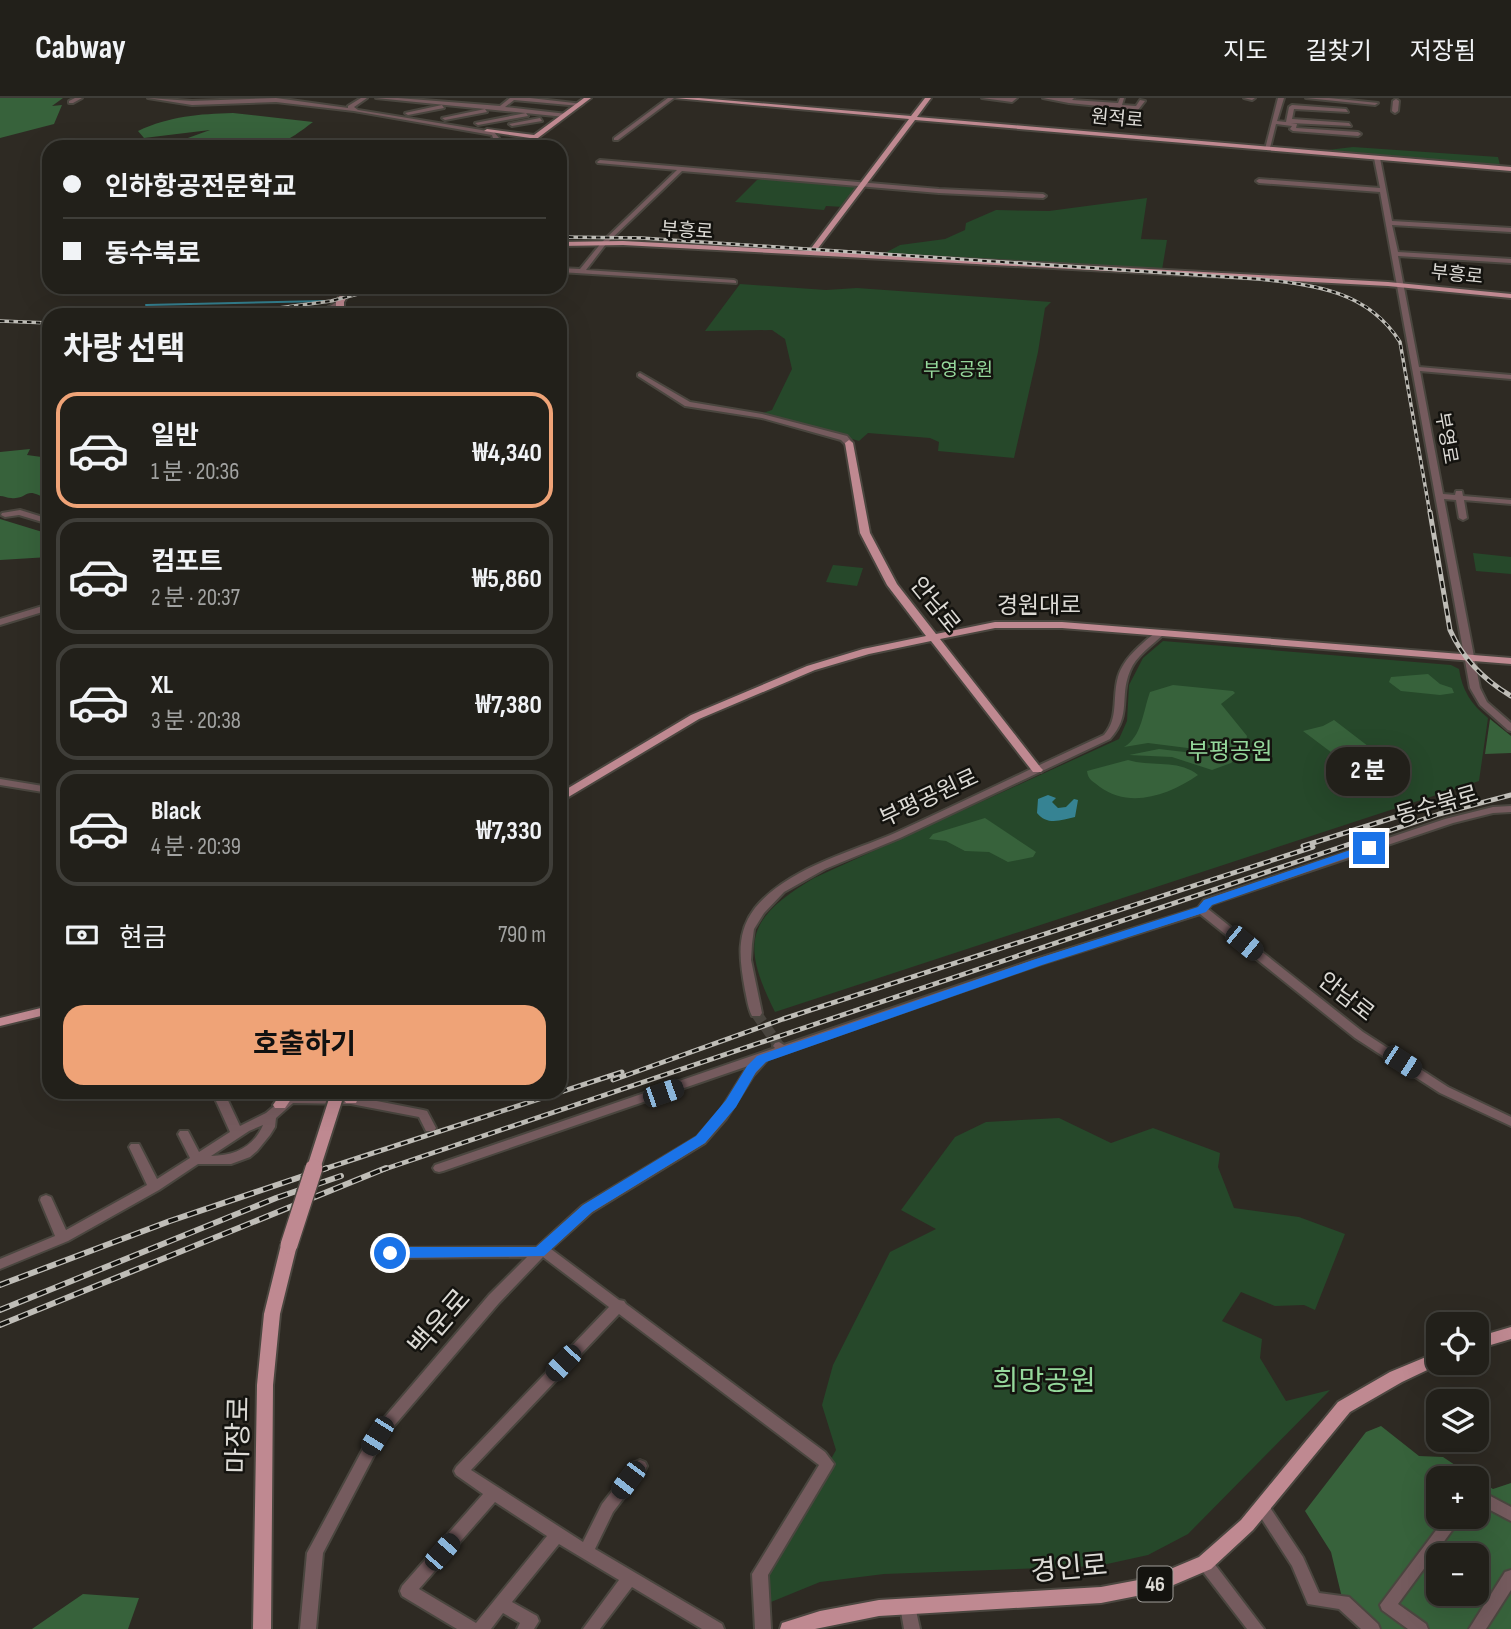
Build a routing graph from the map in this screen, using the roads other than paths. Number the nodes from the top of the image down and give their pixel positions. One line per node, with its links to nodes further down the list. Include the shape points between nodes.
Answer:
1 (79, 98): 22 (street)
2 (151, 98): 34 (street, via 191,103 275,100)
3 (364, 98): 34 (street, via 350,107)
4 (379, 98): 15 (street)
5 (588, 98): 27 (main road)
6 (671, 98): 55 (street)
7 (678, 98): 43 (main road, 원적로)
8 (928, 98): 43 (main road)
9 (985, 98): 10 (street)
10 (1014, 98)
11 (1046, 98): 17 (street)
12 (1111, 98): 30 (street)
13 (1129, 98): 30 (street)
14 (1281, 98): 46 (street)
15 (414, 99): 18 (street)
16 (533, 99): 23 (street); 25 (street)
17 (1070, 99): 30 (street)
18 (437, 100): 23 (street); 26 (street); 31 (street)
19 (1307, 100): 20 (street)
20 (1377, 100)
21 (1142, 101): 30 (street, via 1138,108)
22 (71, 102)
23 (508, 102): 29 (street); 32 (street); 33 (street); 42 (street)
24 (1396, 102): 35 (street)
25 (565, 103): 27 (street); 32 (street)
26 (455, 104): 29 (street); 37 (street)
27 (580, 104): 39 (main road)
28 (1063, 105): 30 (street)
29 (474, 106): 40 (street)
30 (1121, 107)
31 (401, 108)
32 (558, 108): 38 (street)
33 (519, 110): 36 (street); 45 (street)
34 (355, 111): 49 (street)
35 (1395, 111)
36 (539, 112): 38 (street); 47 (street)
37 (408, 113)
38 (551, 113): 39 (street); 44 (street)
39 (565, 115): 53 (main road)
40 (425, 117)
41 (1289, 117): 41 (street, via 1348,118 1292,107); 46 (street); 51 (street, via 1293,129)
42 (445, 118)
43 (912, 118): 57 (main road, 원적로); 63 (main road)
44 (540, 120): 48 (street); 50 (street)
45 (462, 121)
46 (1274, 122): 57 (street)
47 (478, 123)
48 (494, 126)
49 (487, 131): 52 (main road); 54 (street)
50 (527, 131)
51 (1359, 132)
52 (505, 134): 53 (main road); 54 (street)
53 (536, 137): 56 (main road)
54 (496, 138)
55 (616, 139)
56 (532, 140)
57 (1267, 148): 58 (main road, 원적로)
58 (1377, 158): 61 (main road, 원적로); 64 (street, 부영로)
59 (600, 162): 60 (street)
60 (681, 169): 63 (street); 68 (street)
61 (1511, 169)
62 (1259, 181): 64 (street)
63 (863, 184): 65 (street); 70 (main road)
64 (1383, 190): 66 (street, 부영로)
65 (1043, 196)
66 (1389, 223): 67 (street); 71 (street, 부영로)
67 (1511, 230)
68 (604, 243): 69 (main road, 부흥로); 70 (main road, 부흥로); 74 (street)
69 (567, 244)
70 (811, 253): 76 (main road, 부흥로)
71 (1395, 254): 72 (street); 76 (street, 부영로)
72 (1511, 261)
73 (567, 270): 74 (street)
74 (582, 271): 75 (street)
75 (734, 282)
76 (1401, 285): 78 (main road, 부흥로); 80 (street, 부영로)
77 (344, 295): 79 (street)
78 (1511, 296)
79 (328, 308)
80 (1416, 369): 82 (street); 85 (street, 부영로)
81 (640, 375): 83 (street, via 688,404 762,416)
82 (1511, 377)
83 (849, 443): 93 (main road, 안남로, via 865,533 892,585)
84 (1459, 494): 85 (street); 86 (street); 88 (street)
85 (1439, 496): 94 (street, 부영로)
86 (1511, 502)
87 (5, 514): 89 (street, via 20,512)
88 (1463, 518)
89 (42, 520)
90 (42, 609): 91 (street)
91 (0, 622)
92 (1160, 633): 93 (main road, 경원대로, via 1021,623); 94 (main road, 경원대로); 97 (street, 부평공원로, via 1126,670 1120,714 1112,733)
93 (934, 636): 97 (main road, 안남로); 100 (main road, 경원대로, via 788,676 695,717)
94 (1469, 658): 95 (main road, 경원대로); 96 (street, 부영로, via 1483,703)
95 (1511, 661)
96 (1511, 728)
97 (1037, 770): 104 (street, 부평공원로, via 821,867 771,898 753,920 746,944)
98 (0, 782): 99 (street)
99 (42, 789)
100 (567, 794)
101 (1511, 809): 102 (street, 동수북로, via 1449,821 1208,902)
102 (1202, 910): 106 (street, 동수북로, via 781,1048); 113 (street, 안남로, via 1359,1035 1444,1090)
103 (42, 1012): 105 (main road)
104 (756, 1013)
105 (0, 1022)
106 (762, 1059): 119 (street, 동수북로); 123 (street, 백운로, via 701,1140 587,1209)
107 (221, 1099): 115 (street)
108 (284, 1099): 112 (main road)
109 (290, 1099): 112 (street)
110 (345, 1099): 143 (main road, 마장로, bridge, via 289,1245 272,1314 265,1385)
111 (363, 1099): 114 (street, via 423,1114)
112 (275, 1111): 115 (street); 118 (street, via 270,1126 248,1153 223,1161)
113 (1511, 1122)
114 (430, 1128)
115 (237, 1133): 118 (street)
116 (184, 1134): 118 (street)
117 (135, 1147): 120 (street)
118 (197, 1160): 120 (street)
119 (439, 1168)
120 (154, 1187): 122 (street)
121 (46, 1200): 122 (street)
122 (63, 1238): 125 (street)
123 (539, 1252): 124 (street); 126 (street); 144 (street, 백운로, via 449,1349 365,1454 315,1553)
124 (390, 1253)
125 (0, 1264)
126 (618, 1305): 131 (street, via 461,1471); 150 (street, via 827,1464 760,1574)
127 (1511, 1333): 128 (main road)
128 (1489, 1339)
129 (1426, 1363): 133 (main road, 경인로 / 46, via 1344,1407)
130 (640, 1466): 137 (street, via 607,1508)
131 (493, 1493): 136 (street); 145 (street, via 408,1591)
132 (1489, 1502): 134 (street)
133 (1262, 1507): 138 (main road, 경인로 / 46); 154 (street, via 1298,1562 1314,1599 1343,1602)
134 (1511, 1515)
135 (1446, 1529): 155 (street, via 1388,1605)
136 (557, 1535): 137 (street); 141 (street)
137 (586, 1552): 140 (street)
138 (1205, 1563): 142 (main road, 경인로 / 46, via 1151,1586 1101,1595); 153 (street)
139 (1511, 1577): 156 (street)
140 (629, 1578): 148 (street); 149 (street)
141 (501, 1604): 146 (street); 147 (street, via 531,1621)
142 (908, 1606): 151 (main road, 경인로 / 46, via 851,1612); 152 (street)
143 (262, 1629)
144 (308, 1629)
145 (471, 1629)
146 (481, 1629)
147 (525, 1629)
148 (591, 1629)
149 (716, 1629)
150 (764, 1629)
151 (789, 1629)
152 (912, 1629)
153 (1256, 1629)
154 (1372, 1629)
155 (1420, 1629)
156 (1477, 1629)

